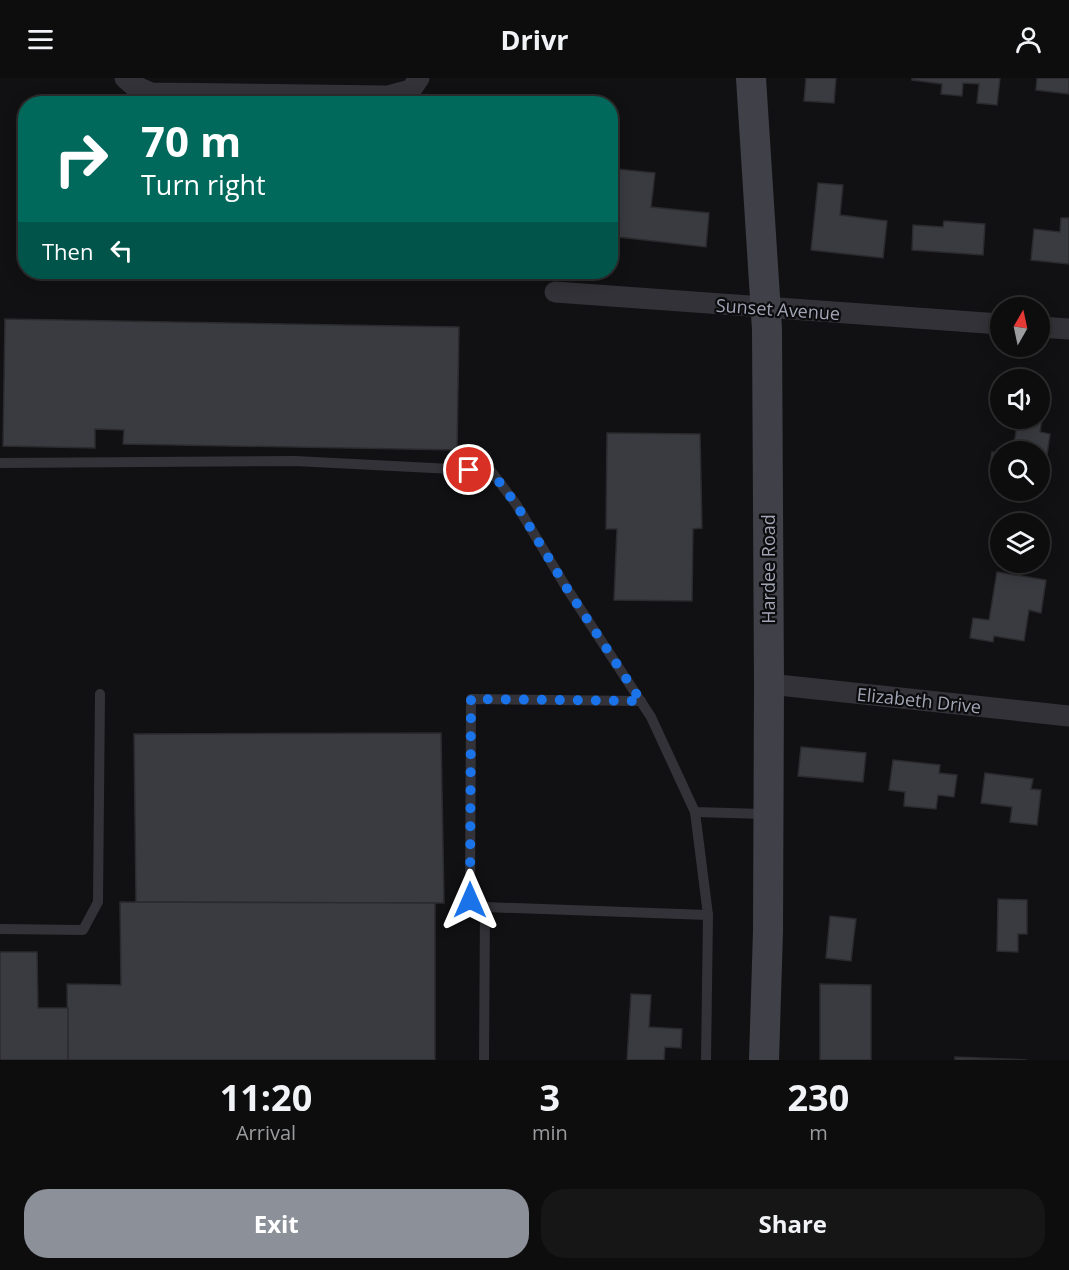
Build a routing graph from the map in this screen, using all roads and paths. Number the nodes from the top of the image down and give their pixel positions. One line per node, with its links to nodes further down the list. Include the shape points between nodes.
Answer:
1 (125, 78): 2 (street, via 151,93 388,96 411,90)
2 (419, 78)
3 (751, 78): 5 (street, Hardee Road)
4 (555, 292): 5 (street, Sunset Avenue)
5 (767, 308): 6 (street, Sunset Avenue); 10 (street, Hardee Road)
6 (990, 323)
7 (1050, 328): 8 (street)
8 (1069, 329)
9 (0, 463): 12 (lane, via 295,461 491,471)
10 (769, 684): 13 (street, Elizabeth Drive); 15 (street, Hardee Road)
11 (100, 694): 18 (lane, via 98,902 83,930)
12 (641, 701): 14 (lane); 16 (lane, via 471,699 470,900)
13 (1069, 716)
14 (695, 812): 15 (lane); 17 (lane)
15 (768, 814): 21 (street, Hardee Road)
16 (485, 907): 17 (lane); 19 (lane)
17 (708, 915): 20 (lane)
18 (0, 929)
19 (484, 1060)
20 (706, 1060)
21 (764, 1060)

